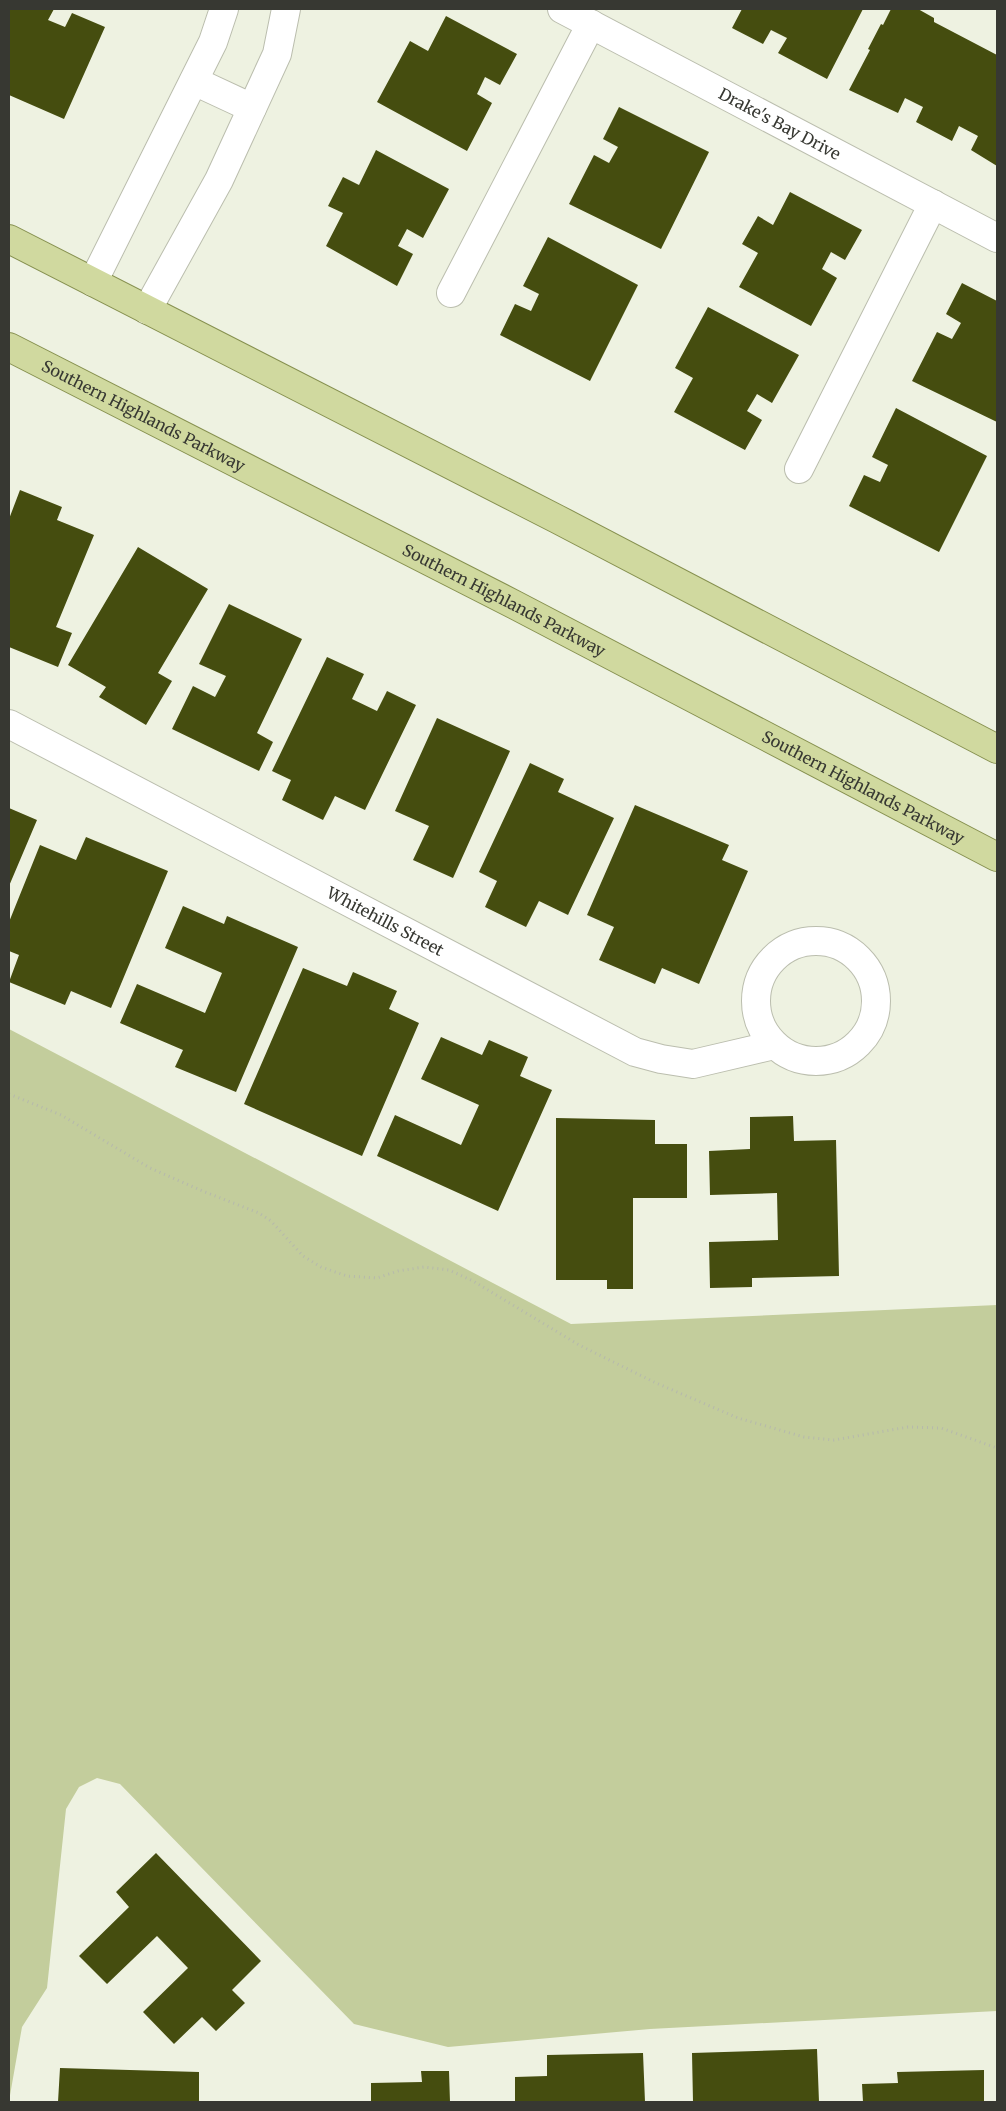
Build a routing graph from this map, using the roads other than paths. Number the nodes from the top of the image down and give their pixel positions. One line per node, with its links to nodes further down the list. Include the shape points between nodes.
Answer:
1 (224, 9): 5 (street, via 213,42)
2 (286, 9): 6 (street, via 276,54)
3 (562, 9): 4 (street, Drake's Bay Drive)
4 (591, 24): 7 (street, Drake's Bay Drive); 11 (street)
5 (194, 81): 6 (street); 10 (street)
6 (252, 108): 12 (street, via 219,180)
7 (932, 204): 8 (street, Drake's Bay Drive); 14 (street)
8 (997, 238)
9 (9, 240): 10 (main road)
10 (92, 282): 12 (main road)
11 (451, 293)
12 (147, 310): 16 (main road)
13 (9, 347): 17 (main road, Southern Highlands Parkway, via 506,600)
14 (800, 469)
15 (9, 724): 18 (street, Whitehills Street, via 635,1052 692,1064)
16 (997, 749)
17 (997, 857)
18 (774, 1045): 18 (street, via 790,1056 809,1061 829,1060 847,1052 862,1039 872,1022 876,1002 873,983 864,966 850,951 832,943 812,941 793,945 776,956 763,972 756,990 756,1010 762,1029)

